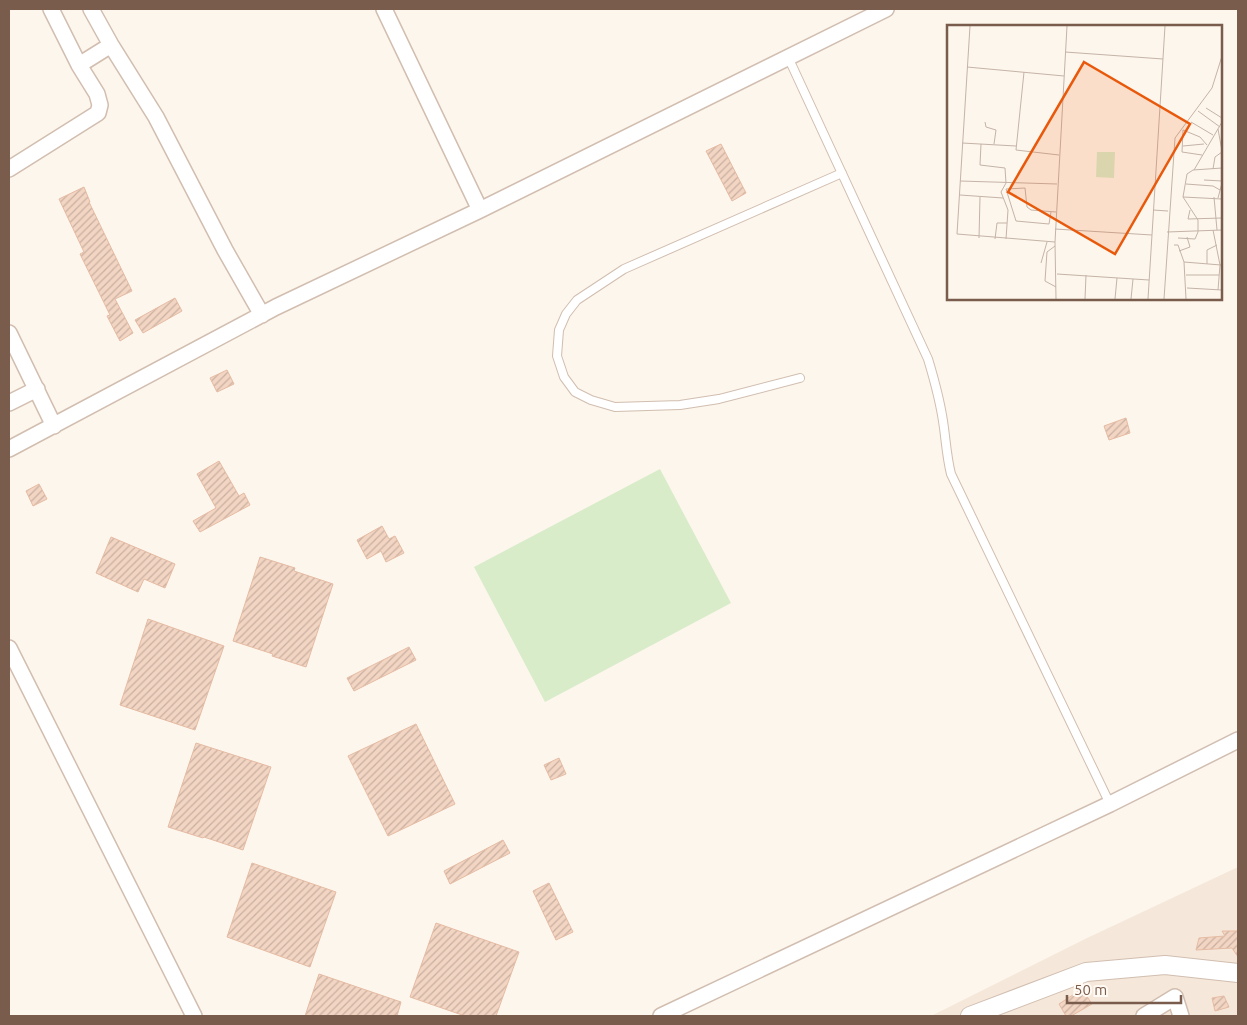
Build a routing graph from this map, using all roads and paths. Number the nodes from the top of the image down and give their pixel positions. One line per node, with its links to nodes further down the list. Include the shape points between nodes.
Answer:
1 (50, 9): 7 (street)
2 (91, 9): 5 (street)
3 (384, 9): 10 (street)
4 (886, 9): 6 (street)
5 (111, 45): 7 (street); 11 (street, via 156,117)
6 (788, 57): 9 (lane); 10 (street)
7 (79, 65): 8 (street, via 97,94 98,113)
8 (9, 170)
9 (842, 172): 13 (lane, via 624,269 577,300 559,330 557,356 564,377 576,392 615,407 680,405); 20 (lane, via 928,359 937,387 951,474)
10 (480, 210): 11 (street)
11 (262, 315): 16 (street)
12 (9, 333): 14 (street)
13 (800, 378)
14 (37, 389): 15 (street); 16 (street)
15 (9, 403)
16 (54, 426): 17 (street)
17 (9, 449)
18 (9, 648): 22 (street)
19 (1238, 740): 20 (street)
20 (1110, 804): 23 (street)
21 (1238, 973): 24 (street, via 1165,965 1086,972)
22 (194, 1016)
23 (661, 1016)
24 (970, 1016)
25 (1144, 1016): 26 (street, via 1175,997)
26 (1181, 1016)

